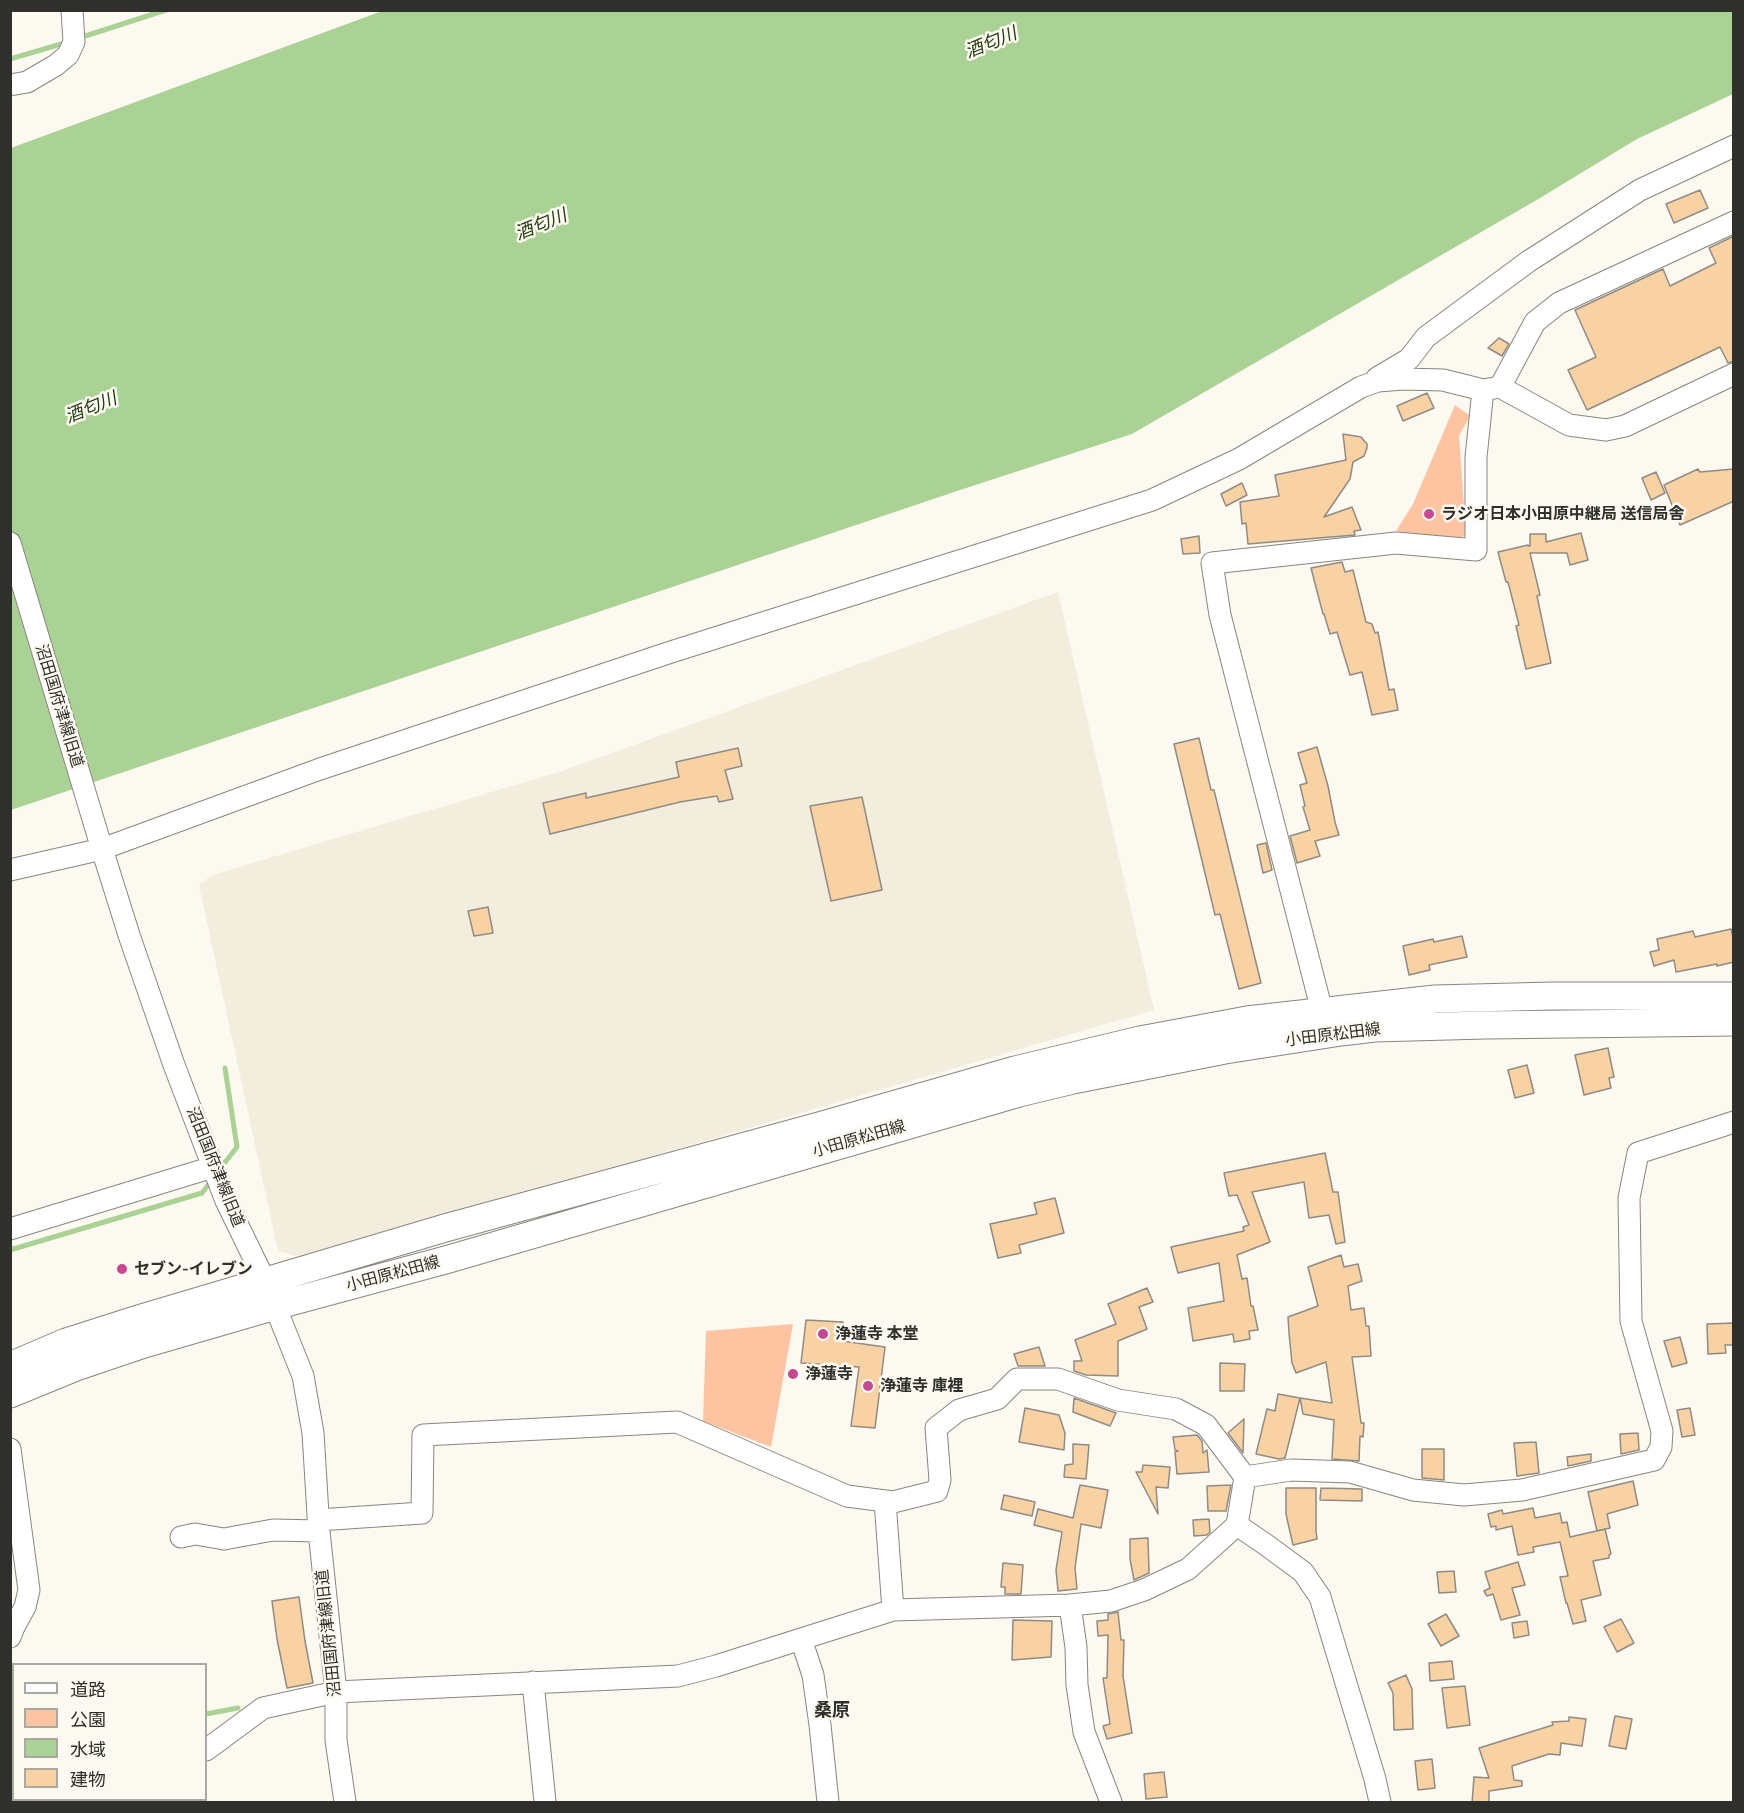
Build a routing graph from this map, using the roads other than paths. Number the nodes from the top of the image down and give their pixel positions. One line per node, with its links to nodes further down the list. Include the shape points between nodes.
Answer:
1 (72, 10): 2 (street, via 74,42 68,55 27,82)
2 (10, 85)
3 (1734, 146): 6 (street, via 1640,190 1529,261 1426,337 1409,359)
4 (1734, 222): 7 (street, via 1559,303 1535,322)
5 (1734, 374): 7 (street, via 1625,426 1605,430 1569,425)
6 (1361, 387): 7 (street, via 1403,379 1443,380); 9 (street, via 1239,459 1152,500 365,753)
7 (1492, 389): 12 (street, via 1476,457 1476,550 1396,543 1212,563 1220,615)
8 (10, 543): 9 (street, 沼田国府津線旧道)
9 (102, 849): 10 (street); 15 (street, 沼田国府津線旧道, via 170,1054)
10 (10, 870)
11 (1734, 996): 12 (main road, 小田原松田線, via 1435,999)
12 (1322, 1011): 17 (main road, 小田原松田線, via 1140,1040 1015,1070 445,1228)
13 (1734, 1022): 17 (main road, 小田原松田線, via 1374,1028 1225,1050 1019,1093 449,1259)
14 (1734, 1122): 21 (street, via 1638,1153 1629,1198 1631,1321 1662,1431 1661,1447 1654,1460 1522,1490 1464,1495 1413,1490 1350,1473 1292,1470)
15 (213, 1167): 16 (street); 17 (street, 沼田国府津線旧道)
16 (10, 1229)
17 (270, 1294): 18 (main road, 小田原松田線, via 138,1319 66,1342); 19 (main road, 小田原松田線); 23 (street, 沼田国府津線旧道, via 303,1376 313,1433)
18 (10, 1366)
19 (10, 1394)
20 (10, 1449): 28 (street, via 29,1590)
21 (1245, 1477): 22 (street, via 1206,1425 1176,1409 1118,1400 1058,1379 1017,1379 997,1399 959,1410 936,1428 940,1480 937,1491); 24 (street)
22 (885, 1501): 23 (street, via 847,1496 677,1422 423,1436 422,1513); 27 (street)
23 (318, 1526): 25 (street, via 224,1539 195,1534); 31 (street, 沼田国府津線旧道)
24 (1237, 1526): 26 (street, via 1188,1569 1162,1582 1111,1601); 37 (street, via 1303,1572 1320,1597)
25 (182, 1537)
26 (1070, 1605): 27 (street); 36 (street, via 1084,1732)
27 (894, 1610): 29 (street)
28 (10, 1637)
29 (801, 1639): 30 (street, via 678,1676); 35 (street, via 813,1675)
30 (533, 1682): 31 (street); 34 (street)
31 (336, 1692): 32 (street, via 263,1708); 33 (street, 沼田国府津線旧道, via 336,1740)
32 (207, 1749)
33 (345, 1803)
34 (545, 1803)
35 (828, 1803)
36 (1111, 1803)
37 (1380, 1803)

